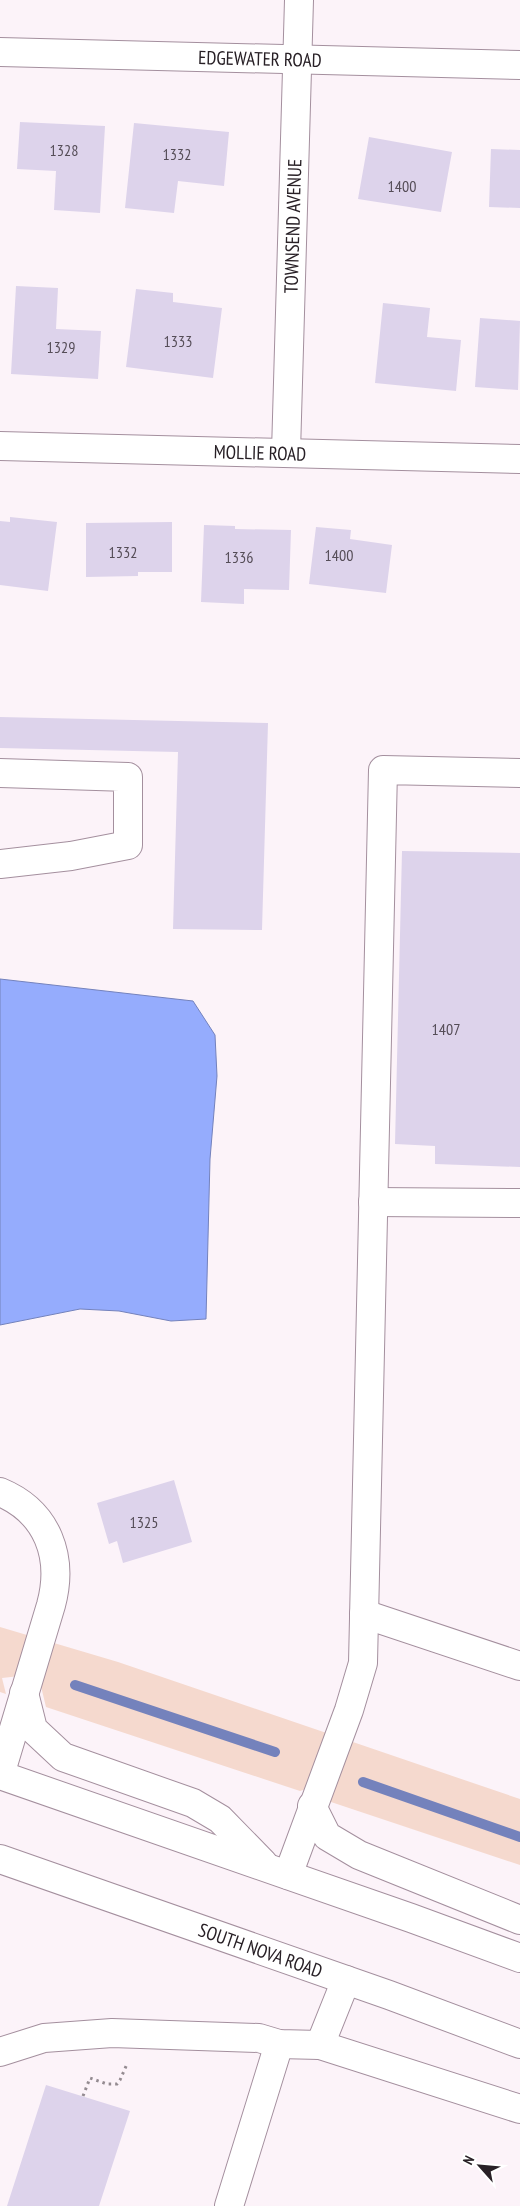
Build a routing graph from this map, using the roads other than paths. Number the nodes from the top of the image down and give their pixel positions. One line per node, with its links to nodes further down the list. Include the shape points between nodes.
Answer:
1 (299, 0): 3 (main road, TOWNSEND AVENUE)
2 (0, 52): 3 (main road, EDGEWATER ROAD)
3 (296, 60): 4 (main road, EDGEWATER ROAD); 6 (main road, TOWNSEND AVENUE)
4 (520, 65)
5 (0, 446): 6 (main road, MOLLIE ROAD)
6 (286, 452): 7 (main road, MOLLIE ROAD)
7 (520, 459)
8 (520, 772): 11 (main road, via 383,770)
9 (0, 774): 10 (main road, via 128,777 128,845 71,856)
10 (0, 864)
11 (373, 1202): 12 (main road); 14 (main road)
12 (520, 1203)
13 (0, 1492): 16 (main road, via 24,1505 34,1515 44,1528 55,1556 54,1594)
14 (364, 1614): 15 (main road); 18 (main road, via 363,1664)
15 (520, 1666)
16 (24, 1693): 17 (main road); 20 (main road, via 34,1729 63,1757 193,1803 220,1819)
17 (0, 1775): 20 (main road)
18 (312, 1806): 20 (main road); 21 (main road, via 327,1836 359,1855)
19 (0, 1859): 23 (main road, SOUTH NOVA ROAD)
20 (278, 1871): 22 (main road)
21 (520, 1920)
22 (520, 1958)
23 (346, 1980): 25 (main road, SOUTH NOVA ROAD); 26 (main road)
24 (279, 2044): 26 (main road); 27 (main road, via 259,2038 112,2033 44,2038); 29 (main road)
25 (520, 2044)
26 (320, 2045): 28 (main road)
27 (0, 2052)
28 (520, 2110)
29 (228, 2206)

